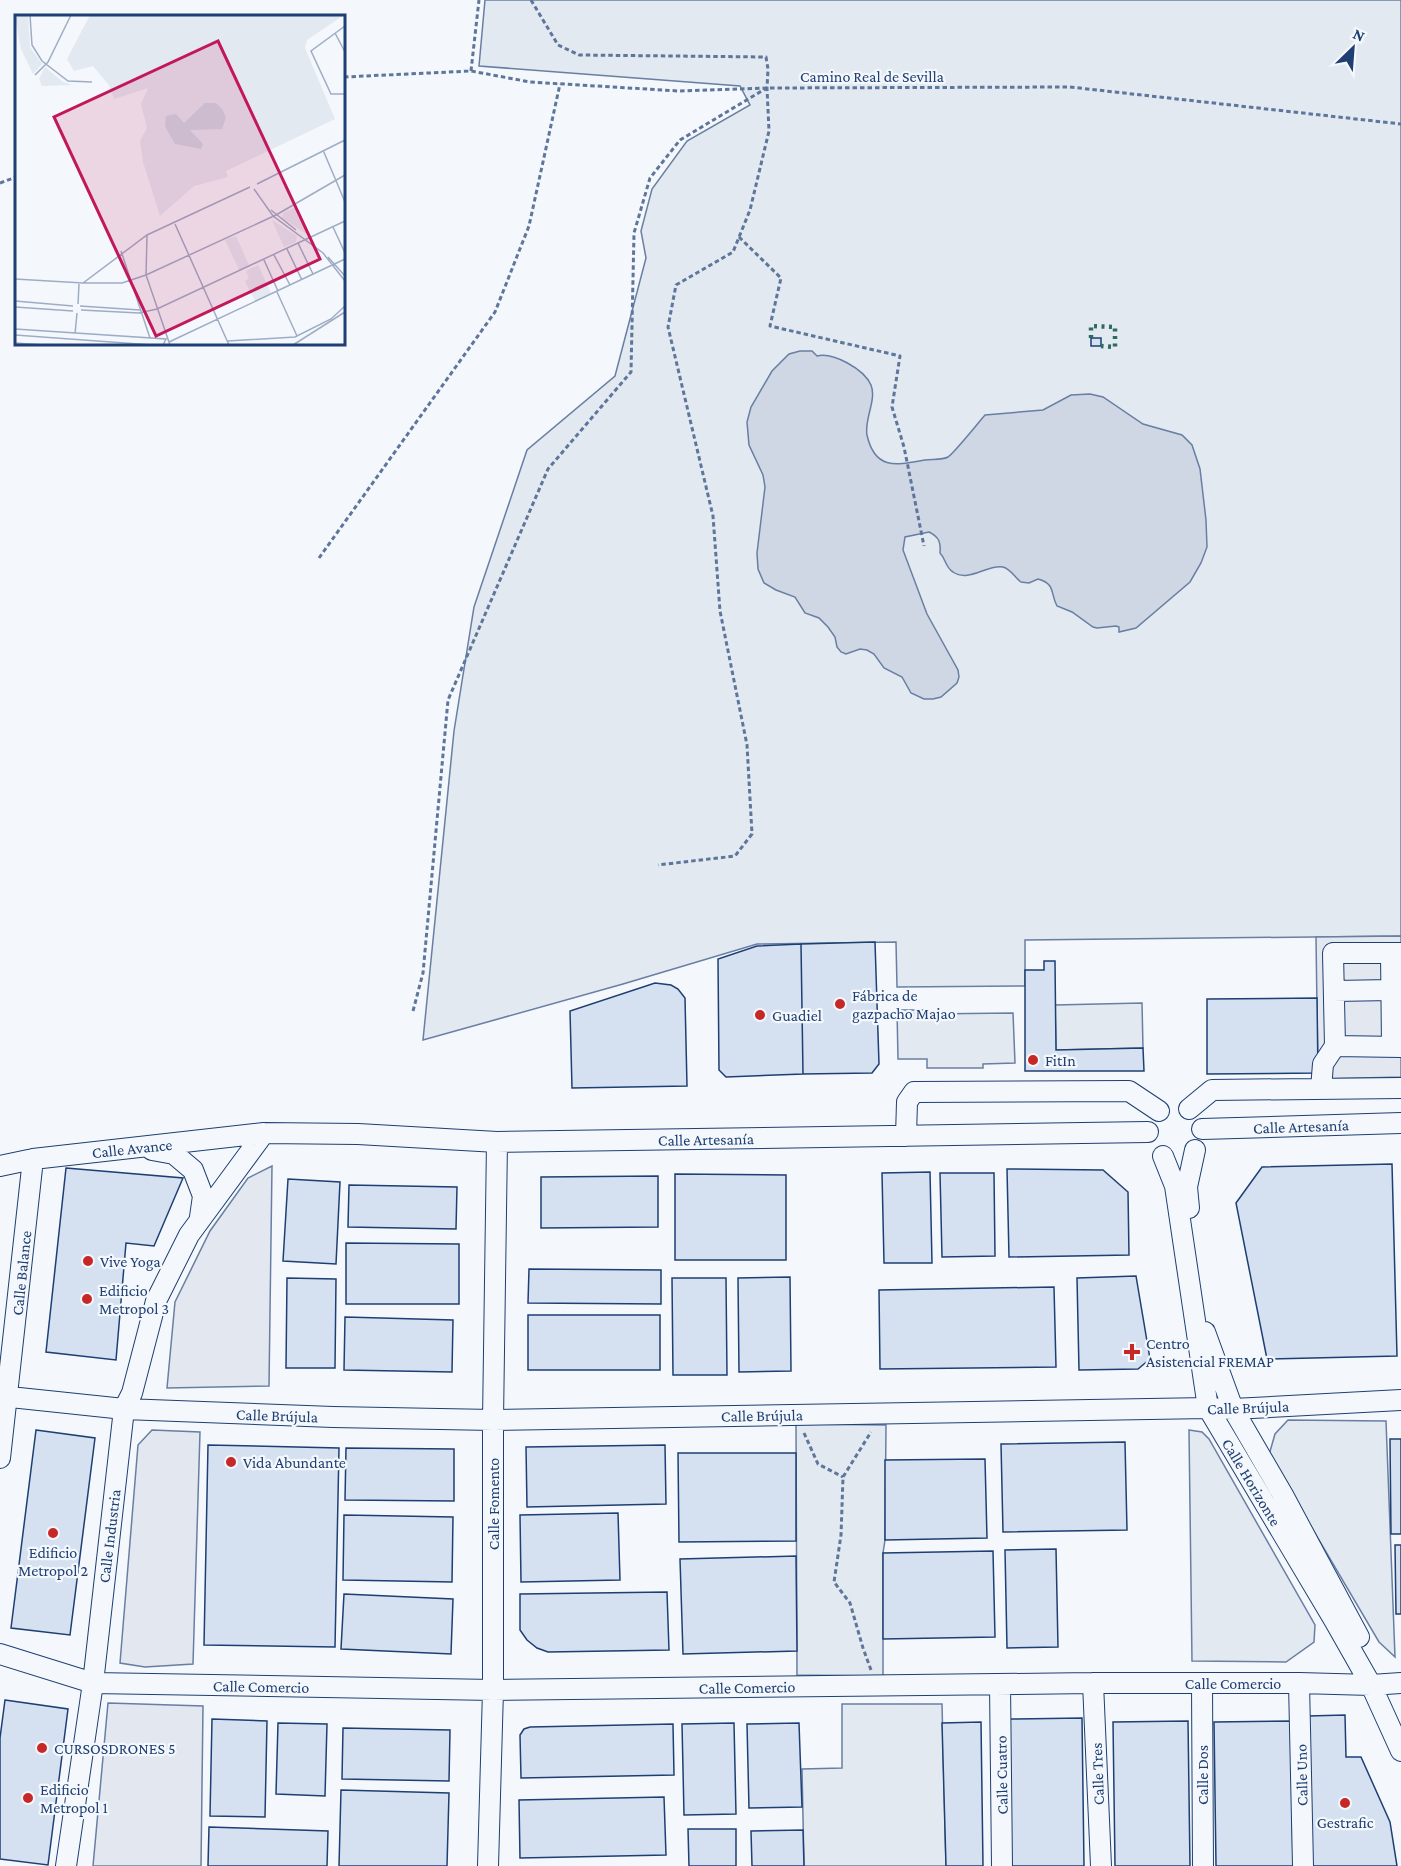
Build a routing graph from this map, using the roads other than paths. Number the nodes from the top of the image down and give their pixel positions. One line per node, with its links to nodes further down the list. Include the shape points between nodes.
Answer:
1 (1396, 953): 2 (street); 3 (street, via 1334,953)
2 (1391, 990): 3 (street); 5 (street)
3 (1334, 991): 4 (street)
4 (1335, 1046): 5 (street); 7 (street, via 1323,1064)
5 (1396, 1046)
6 (1401, 1088): 7 (street)
7 (1321, 1089): 8 (street, via 1212,1090)
8 (1189, 1109): 9 (street, via 1169,1106); 11 (street)
9 (1159, 1111): 12 (street); 14 (street, via 1129,1091 914,1092 907,1102)
10 (1401, 1123): 11 (street, Calle Artesanía)
11 (1202, 1129): 17 (street)
12 (1148, 1132): 14 (street, Calle Artesanía); 18 (street, via 1152,1146)
13 (264, 1133): 15 (street, Calle Artesanía); 16 (street, Calle Avance); 21 (street, Calle Industria)
14 (906, 1136): 15 (street, Calle Artesanía)
15 (497, 1142): 27 (street, Calle Fomento)
16 (139, 1147): 19 (street, Calle Avance); 21 (street, via 174,1154 192,1170 203,1196)
17 (1195, 1150): 18 (street, via 1180,1158); 26 (street, Calle Horizonte, via 1187,1187 1204,1328)
18 (1163, 1156): 24 (street, Calle Horizonte, via 1175,1186)
19 (33, 1159): 20 (street, Calle Avance); 22 (street, Calle Balance)
20 (0, 1166)
21 (200, 1220): 25 (street, Calle Industria, via 156,1301 132,1393)
22 (4, 1397): 25 (street); 28 (street, Calle Balance)
23 (1401, 1400): 26 (street, Calle Brújula)
24 (1208, 1408): 26 (street, Calle Brújula); 27 (street, Calle Brújula); 35 (street, Calle Horizonte, via 1334,1620)
25 (124, 1409): 27 (street, Calle Brújula); 30 (street, Calle Industria)
26 (1233, 1409): 35 (street, Calle Horizonte)
27 (492, 1420): 36 (street, Calle Fomento)
28 (0, 1458)
29 (0, 1654): 30 (street, Calle Comercio)
30 (93, 1683): 36 (street, Calle Comercio); 39 (street, Calle Industria)
31 (1094, 1683): 32 (street, Calle Comercio); 34 (street, Calle Comercio); 42 (street, Calle Tres)
32 (1202, 1683): 33 (street, Calle Comercio); 43 (street, Calle Dos)
33 (1299, 1683): 35 (street, Calle Comercio); 44 (street, Calle Uno)
34 (1000, 1684): 36 (street, Calle Comercio); 41 (street, Calle Cuatro)
35 (1385, 1684): 37 (street, Calle Horizonte); 38 (street, Calle Horizonte)
36 (493, 1690): 40 (street, Calle Fomento)
37 (1401, 1726)
38 (1401, 1751)
39 (66, 1866)
40 (488, 1866)
41 (1002, 1866)
42 (1101, 1866)
43 (1203, 1866)
44 (1303, 1866)

